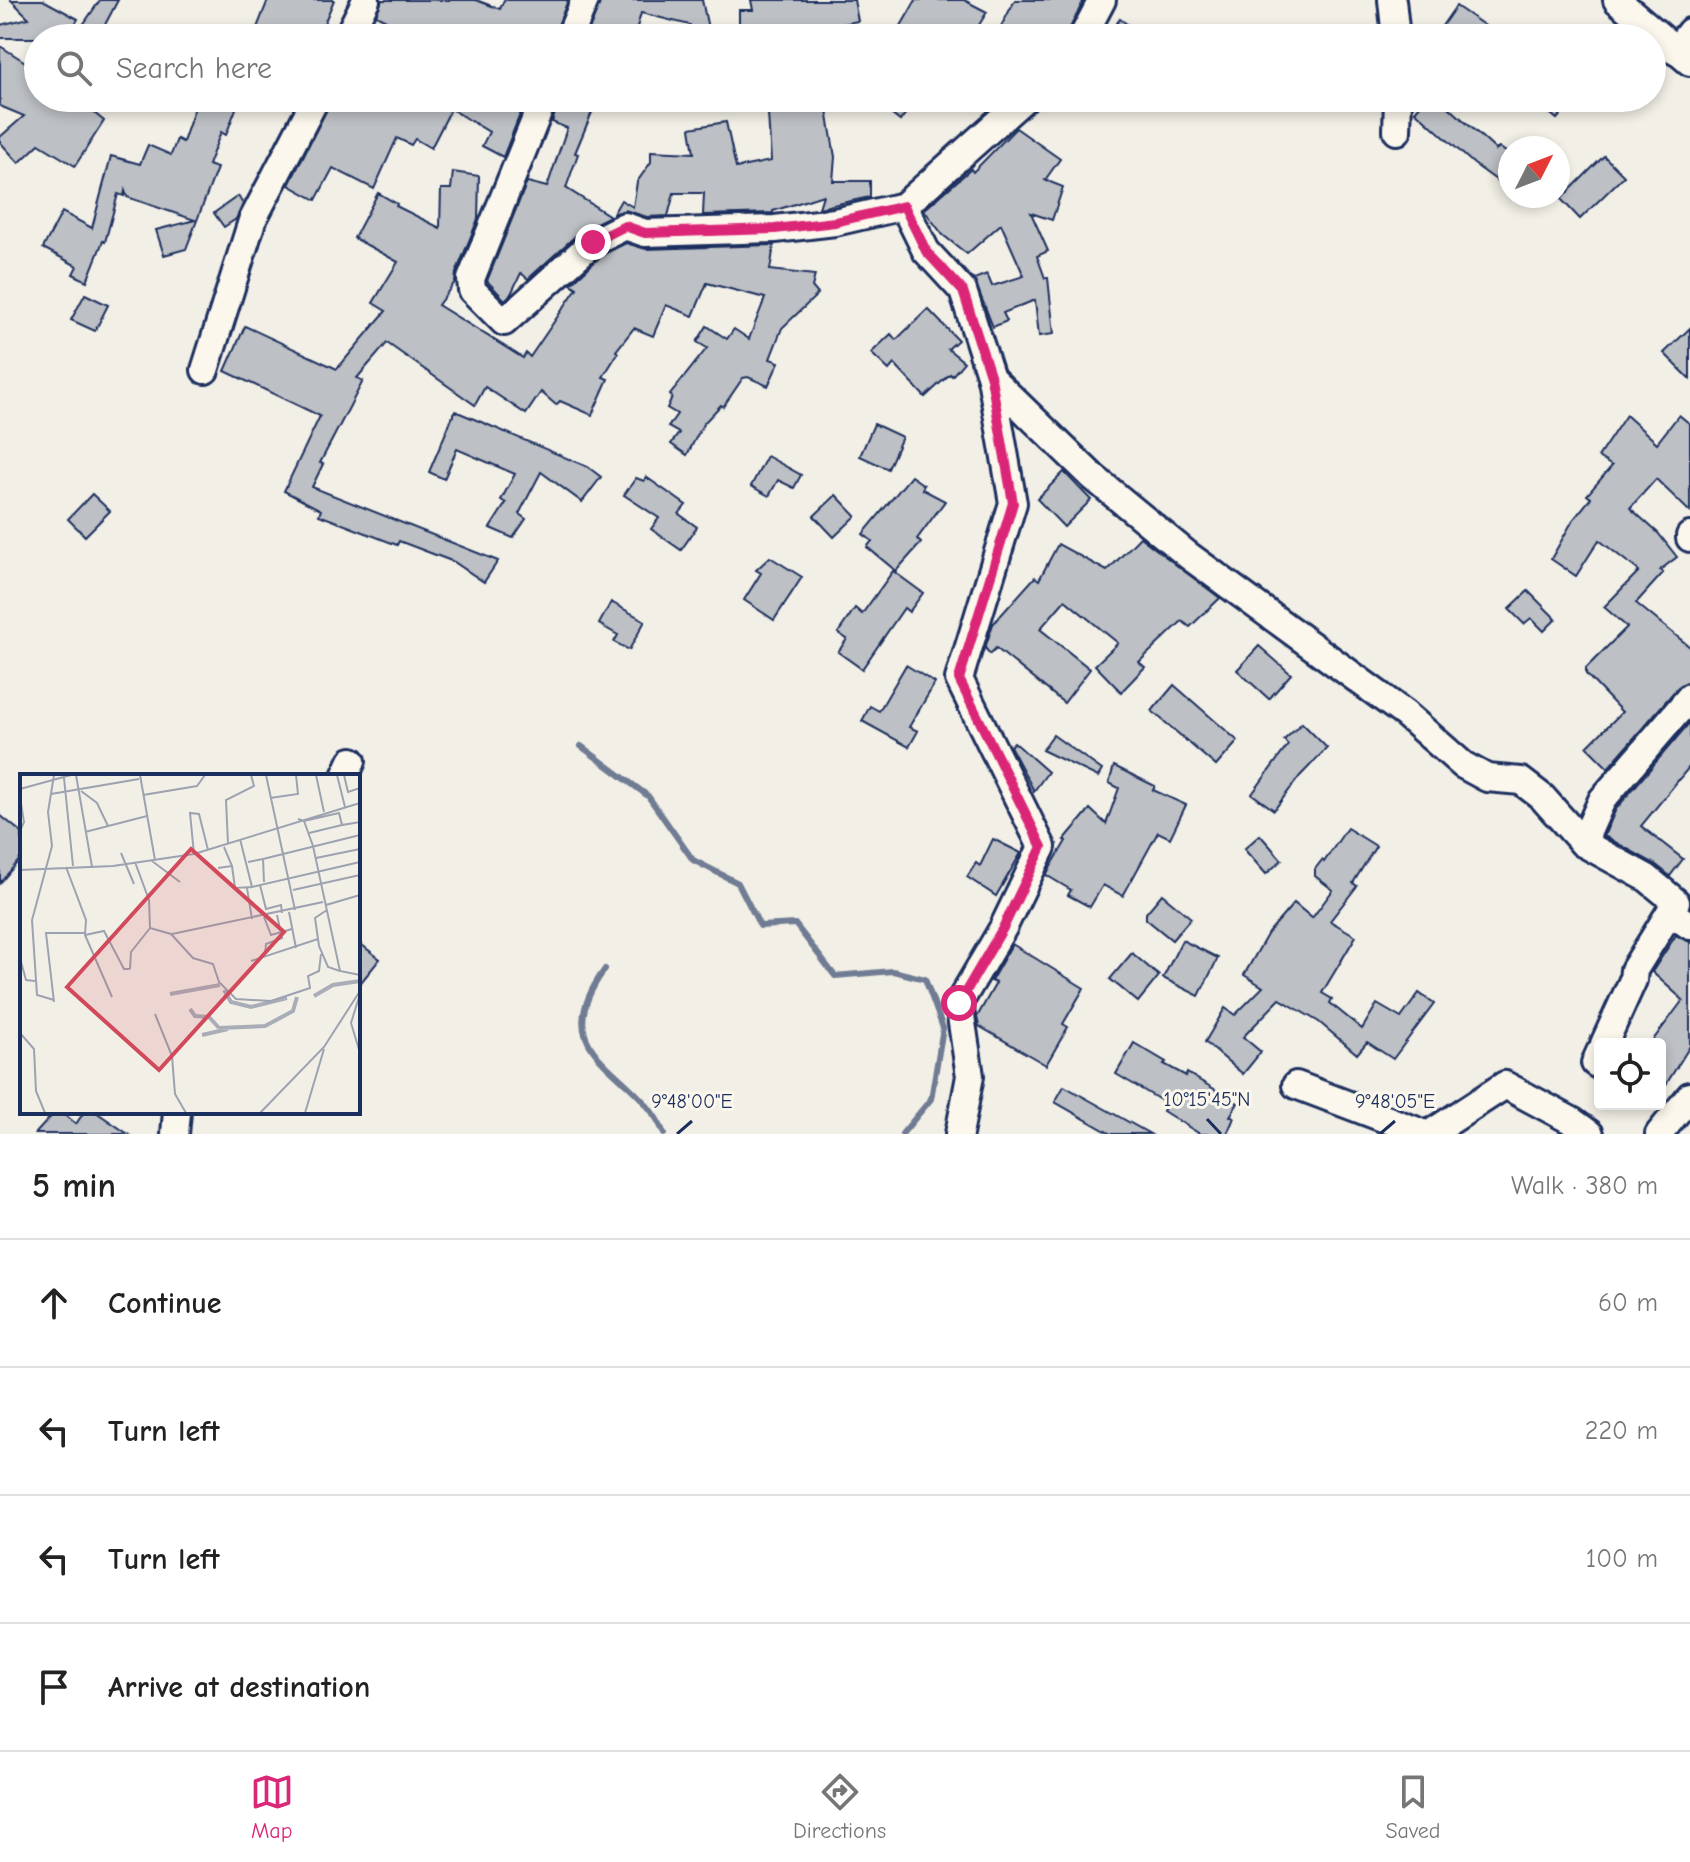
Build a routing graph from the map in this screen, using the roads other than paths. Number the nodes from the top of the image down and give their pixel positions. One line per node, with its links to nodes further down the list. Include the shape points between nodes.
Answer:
1 (366, 0): 6 (street)
2 (585, 0): 7 (street)
3 (1102, 0): 8 (street)
4 (1392, 0): 9 (street)
5 (1617, 0): 10 (street)
6 (354, 24)
7 (575, 24)
8 (1091, 24)
9 (1395, 24)
10 (1650, 24)
11 (1666, 35): 12 (street)
12 (1685, 49)
13 (309, 112): 19 (street, via 252,221)
14 (538, 112): 18 (street, via 471,279 472,290 504,322 593,242 625,226 645,233 775,229)
15 (1009, 112): 18 (street)
16 (1398, 112): 17 (street)
17 (1397, 131)
18 (904, 206): 20 (street, via 926,251 963,291)
19 (205, 370)
20 (991, 378): 22 (street, via 1093,477 1189,556 1405,714 1463,765 1487,778 1521,781); 29 (street, via 1013,503 959,679 1042,847 959,1003 970,1076)
21 (1690, 697): 22 (street, via 1602,800)
22 (1583, 843): 23 (street, via 1647,878 1676,902)
23 (1680, 919): 24 (street, via 1634,970)
24 (1607, 1038)
25 (1296, 1085): 30 (street)
26 (1680, 1104): 32 (street)
27 (177, 1114): 28 (street)
28 (175, 1134)
29 (959, 1134)
30 (1428, 1134): 31 (street, via 1505,1085)
31 (1590, 1134)
32 (1659, 1134)

